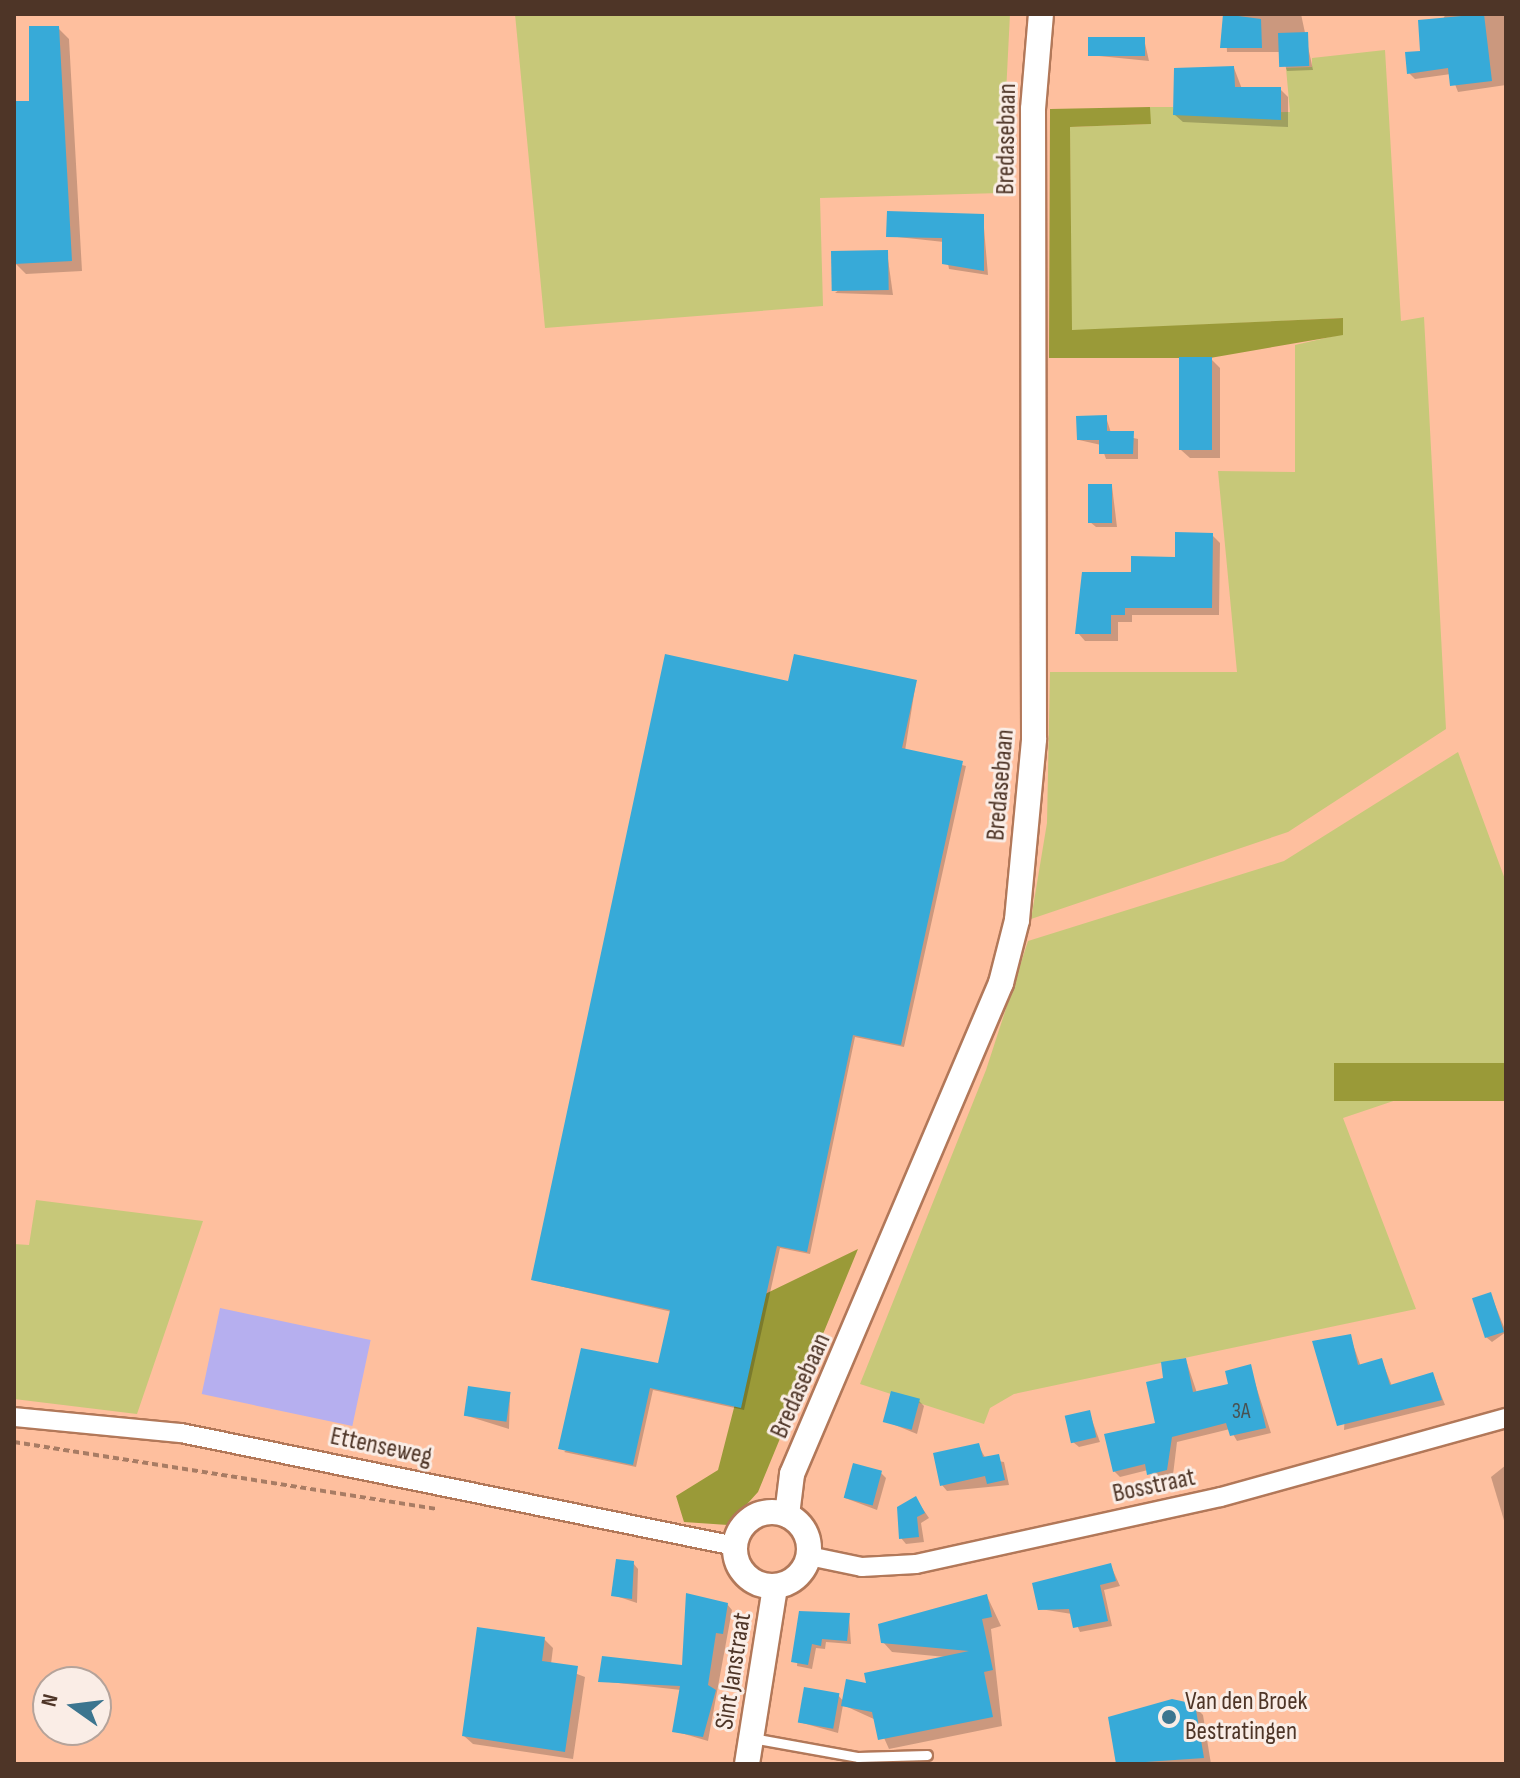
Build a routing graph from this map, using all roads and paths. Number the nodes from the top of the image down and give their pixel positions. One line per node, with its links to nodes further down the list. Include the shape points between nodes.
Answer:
1 (1041, 14): 6 (street, Bredasebaan, via 1033,109 1034,739 1017,920 995,997 792,1474)
2 (14, 1417): 7 (street, Ettenseweg, via 181,1433)
3 (1506, 1418): 8 (street, Bosstraat, via 1221,1497 916,1564 862,1567)
4 (14, 1442): 5 (path, Ettenseweg)
5 (440, 1509)
6 (787, 1515): 7 (street, via 750,1519); 8 (street, via 808,1539)
7 (735, 1546): 9 (street, via 747,1577)
8 (809, 1556): 9 (street, via 797,1576)
9 (775, 1587): 10 (street, Sint Janstraat)
10 (752, 1738): 11 (lane, via 858,1757); 12 (street, Sint Janstraat)
11 (927, 1755)
12 (747, 1764)

